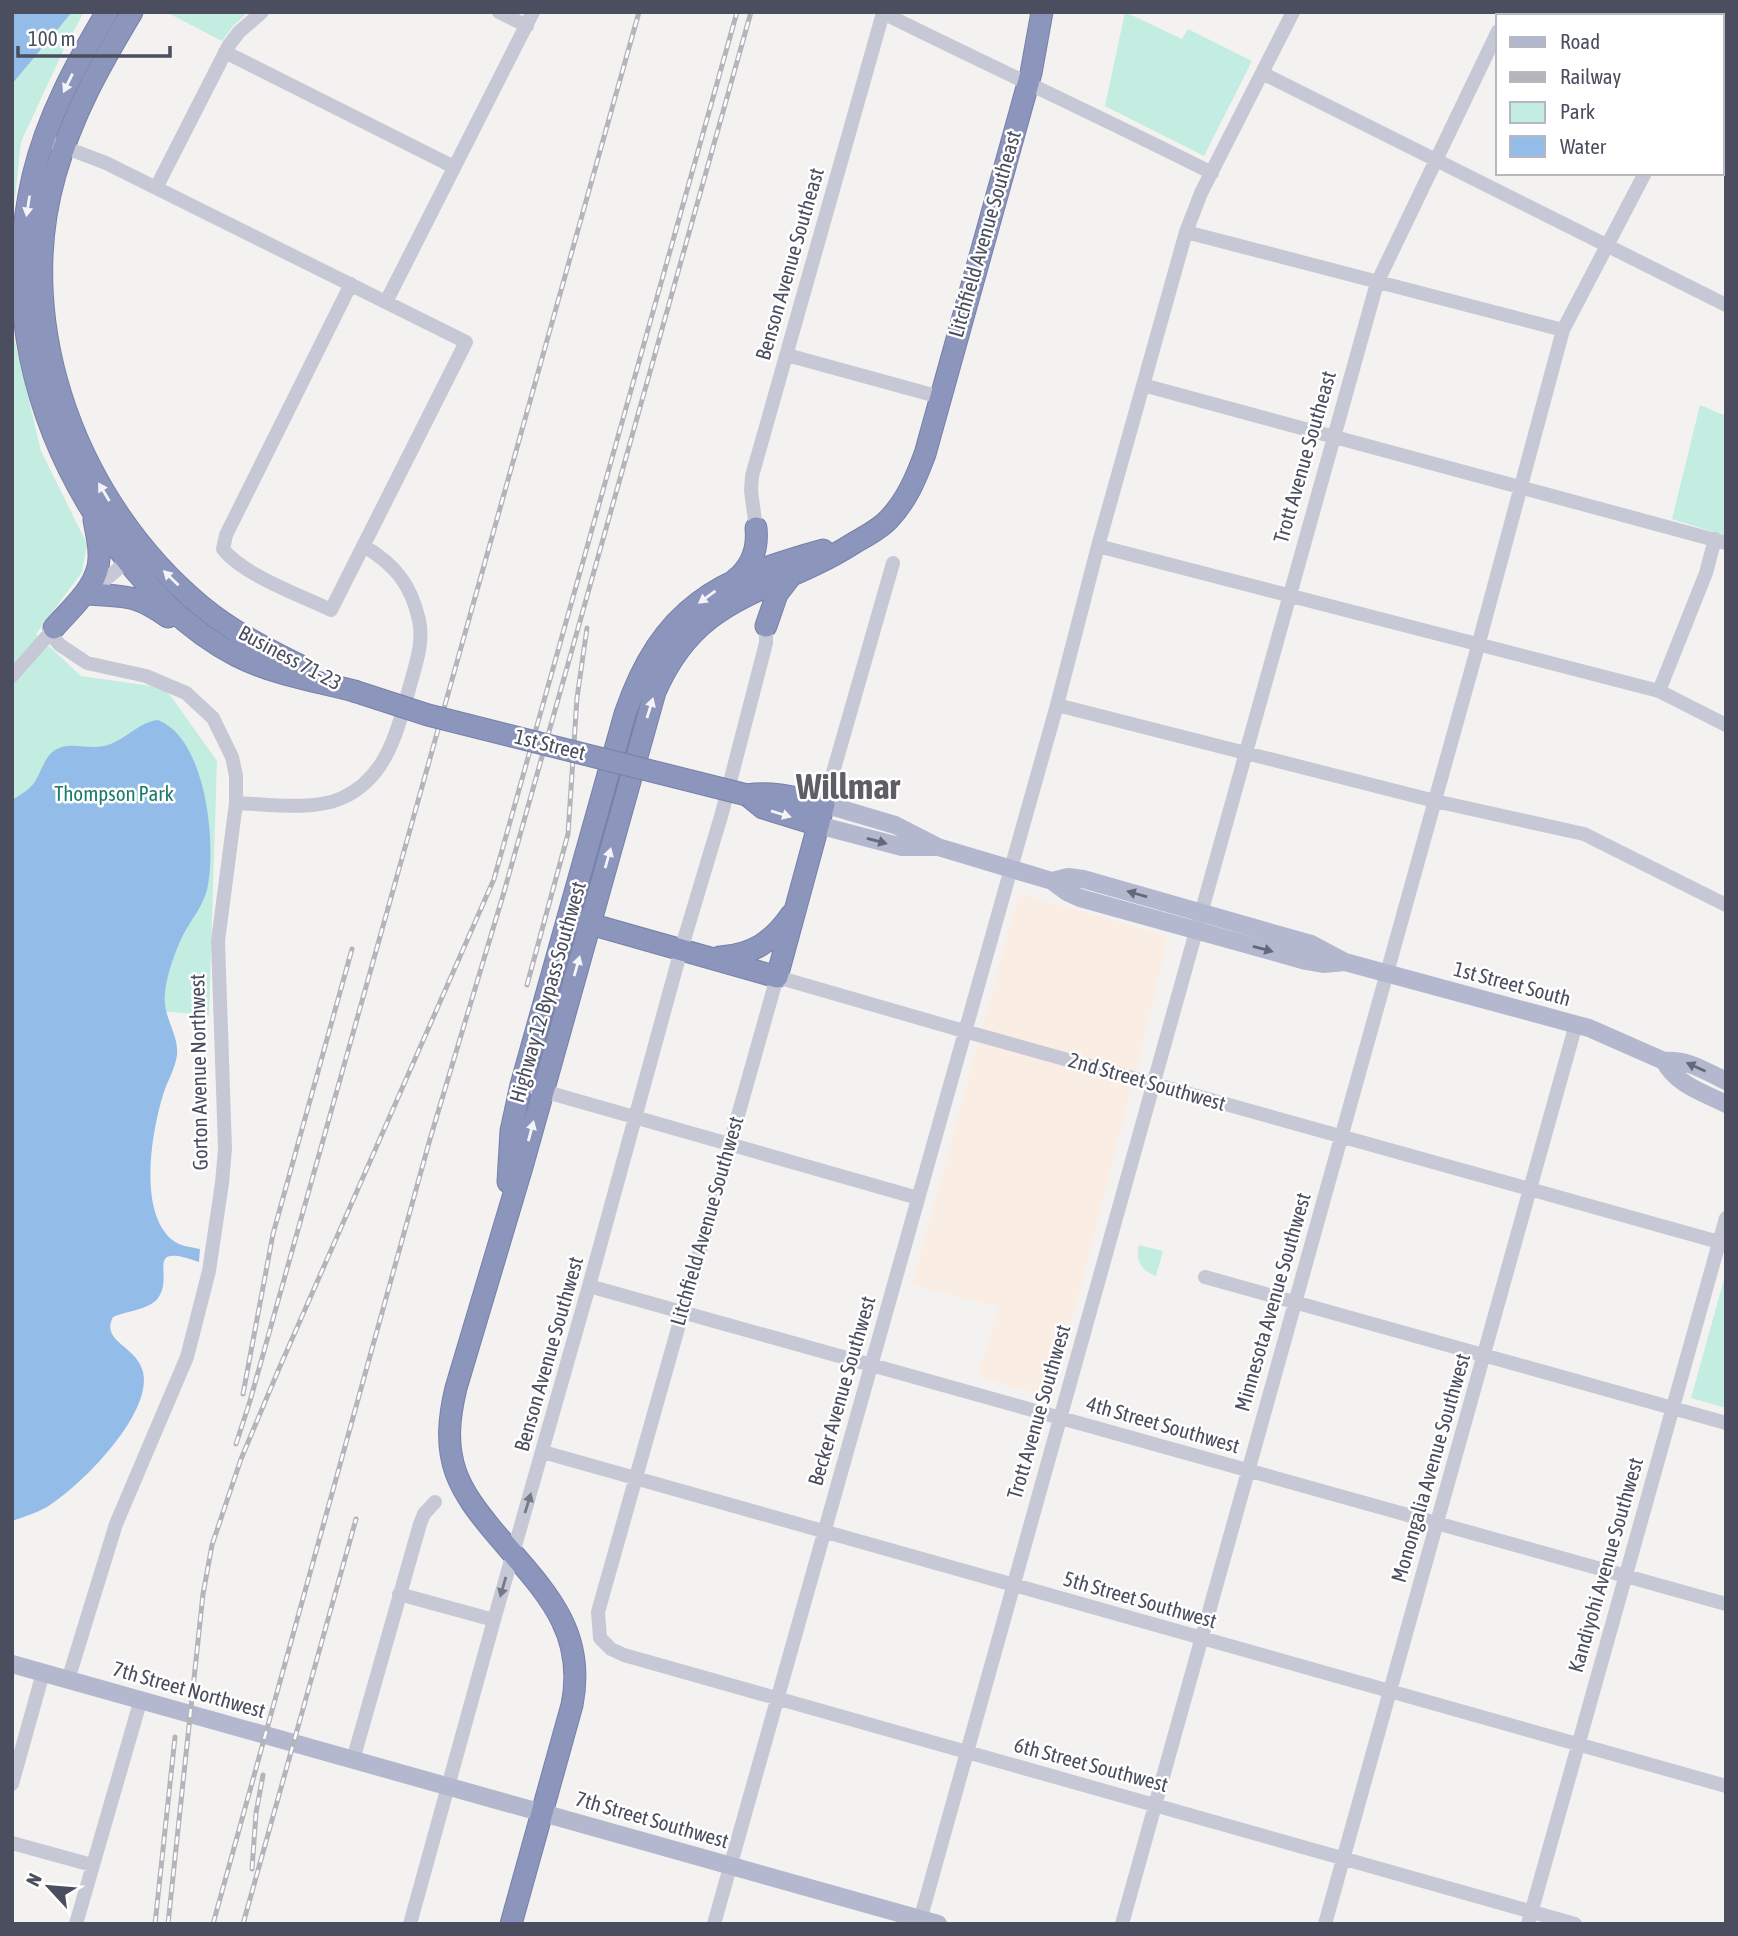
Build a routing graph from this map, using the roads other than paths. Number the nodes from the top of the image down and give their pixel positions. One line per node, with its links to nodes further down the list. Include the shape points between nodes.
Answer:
1 (107, 12): 13 (highway, Business 71-23, one-way to 13, via 69,80)
2 (132, 12): 14 (highway, Business 71-23, via 83,97)
3 (262, 12): 10 (street)
4 (499, 12): 8 (street)
5 (1042, 12): 12 (highway, Litchfield Avenue Southeast)
6 (1293, 12): 11 (street, Becker Avenue Southwest)
7 (883, 13): 12 (street); 27 (street, Benson Avenue Southeast)
8 (531, 16): 16 (street)
9 (1496, 36): 15 (street, Trott Avenue Southeast)
10 (225, 52): 16 (street); 19 (street)
11 (1262, 73): 15 (street); 17 (street, Becker Avenue Southwest)
12 (1028, 83): 17 (street); 29 (highway, Litchfield Avenue Southeast)
13 (44, 140): 14 (street); 32 (highway, Business 71-23, one-way to 32, via 26,214 23,309 35,382 49,424)
14 (65, 146): 19 (street); 38 (highway, Business 71-23, one-way to 14, via 77,440 49,349 43,257 52,189)
15 (1435, 159): 21 (street); 22 (street, Trott Avenue Southeast)
16 (454, 167): 24 (street)
17 (1212, 173): 20 (street, Becker Avenue Southwest)
18 (1644, 175): 21 (street, Minnesota Avenue Southwest)
19 (156, 188): 23 (street)
20 (1186, 232): 22 (street); 28 (street, Becker Avenue Southwest)
21 (1608, 247): 25 (street); 26 (street, Minnesota Avenue Southwest)
22 (1377, 283): 26 (street); 30 (street, Trott Avenue Southeast)
23 (351, 285): 24 (street); 36 (street, via 226,535 223,550 274,584 331,610)
24 (386, 302): 36 (street, via 466,342)
25 (1726, 305)
26 (1563, 331): 31 (street, Minnesota Avenue Southwest)
27 (787, 355): 29 (street); 33 (street, Benson Avenue Southeast, via 752,476)
28 (1143, 385): 30 (street); 37 (street, Becker Avenue Southwest)
29 (940, 397): 34 (highway, Litchfield Avenue Southeast, via 913,486 887,521)
30 (1332, 437): 31 (street); 43 (street, Trott Avenue Southeast)
31 (1521, 485): 35 (street); 47 (street, Minnesota Avenue Southwest)
32 (92, 512): 38 (highway, Business 71-23); 46 (highway, via 99,567 90,587)
33 (756, 528): 41 (highway, via 751,562)
34 (862, 539): 40 (highway, Litchfield Avenue Southeast); 41 (highway)
35 (1720, 541): 51 (street)
36 (364, 546): 57 (street, via 396,569 419,621 419,653 394,741 371,778 340,800 314,805)
37 (1098, 546): 43 (street); 52 (street, Becker Avenue Southwest)
38 (134, 555): 42 (street); 48 (highway, Business 71-23, via 158,595 192,626); 50 (highway, Business 71-23, one-way to 38, via 239,633)
39 (893, 563): 58 (street)
40 (792, 575): 44 (highway, Litchfield Avenue Southeast); 45 (highway, via 776,594)
41 (735, 580): 64 (highway, Highway 12 Bypass Southwest, one-way to 64, via 693,607 654,649 632,694)
42 (89, 594): 46 (street); 48 (highway, via 139,599)
43 (1288, 595): 47 (street); 54 (street, Trott Avenue Southeast)
44 (732, 602): 45 (highway, via 754,604); 65 (highway, Highway 12 Bypass Southwest, one-way to 44, via 655,692 669,664 697,628)
45 (766, 626): 55 (street)
46 (51, 630): 49 (street); 57 (street, Gorton Avenue Northwest, via 61,645 87,663 168,684 201,705 232,757)
47 (1478, 646): 51 (street); 56 (street, Minnesota Avenue Southwest)
48 (237, 656): 50 (highway, Business 71-23)
49 (12, 676)
50 (354, 691): 55 (highway, 1st Street, bridge, via 428,715)
51 (1659, 691): 53 (street)
52 (1057, 705): 54 (street); 59 (street, Becker Avenue Southwest)
53 (1726, 725)
54 (1245, 753): 56 (street); 63 (street, Trott Avenue Southeast)
55 (737, 795): 58 (highway, 1st Street, via 780,793); 67 (street, Benson Avenue Southwest)
56 (1435, 801): 62 (street, via 1584,834); 69 (street, Minnesota Avenue Southwest)
57 (236, 803): 112 (street, Gorton Avenue Northwest, via 218,941 225,1149 209,1271 187,1357 116,1524)
58 (821, 814): 59 (main road, 1st Street South, via 895,825 938,847); 61 (highway, Litchfield Avenue Southwest)
59 (1010, 869): 60 (main road, 1st Street South); 72 (street, Becker Avenue Southwest)
60 (1052, 881): 63 (main road, 1st Street South, one-way to 60, via 1083,878); 66 (main road, 1st Street South, via 1080,898)
61 (799, 901): 67 (highway, via 779,932 758,948 736,956); 70 (highway, Litchfield Avenue Southwest)
62 (1726, 905)
63 (1203, 912): 66 (street, Trott Avenue Southwest); 68 (main road, 1st Street South, via 1311,944)
64 (568, 918): 65 (highway, 2nd Street Southwest); 76 (highway, Highway 12 Bypass Southwest)
65 (589, 924): 67 (highway, 2nd Street Southwest); 77 (highway, Highway 12 Bypass Southwest, one-way to 65)
66 (1197, 932): 68 (main road, 1st Street South, one-way to 68, via 1306,961); 75 (street, Trott Avenue Southwest)
67 (689, 952): 70 (highway, 2nd Street Southwest); 79 (street, Benson Avenue Southwest)
68 (1345, 962): 69 (main road, 1st Street South)
69 (1386, 974): 71 (main road, 1st Street South); 80 (street, Minnesota Avenue Southwest)
70 (777, 977): 72 (street, 2nd Street Southwest); 81 (street, Litchfield Avenue Southwest)
71 (1576, 1024): 73 (main road, 1st Street South); 82 (street, Monongalia Avenue Southwest)
72 (964, 1031): 75 (street, 2nd Street Southwest); 83 (street, Becker Avenue Southwest)
73 (1664, 1061): 74 (main road, 1st Street South, one-way to 73, via 1689,1063); 78 (main road, 1st Street South, via 1681,1081)
74 (1726, 1082)
75 (1153, 1084): 80 (street, 2nd Street Southwest); 94 (street, Trott Avenue Southwest)
76 (521, 1085): 77 (street); 85 (highway, Highway 12 Bypass Southwest, via 511,1131)
77 (542, 1091): 79 (street); 85 (highway, Highway 12 Bypass Southwest, one-way to 77)
78 (1726, 1104)
79 (636, 1118): 81 (street); 88 (street, Benson Avenue Southwest)
80 (1342, 1137): 82 (street, 2nd Street Southwest); 89 (street, Minnesota Avenue Southwest)
81 (730, 1144): 83 (street); 90 (street, Litchfield Avenue Southwest)
82 (1531, 1190): 86 (street, 2nd Street Southwest); 91 (street, Monongalia Avenue Southwest)
83 (918, 1198): 92 (street, Becker Avenue Southwest)
84 (1726, 1218): 86 (street, Kandiyohi Avenue Southwest)
85 (505, 1220): 102 (highway, Highway 12 Bypass Southwest, via 456,1388 449,1431 461,1485)
86 (1722, 1243): 93 (street, Kandiyohi Avenue Southwest)
87 (1205, 1277): 89 (street)
88 (589, 1286): 90 (street, 4th Street Southwest); 96 (street, Benson Avenue Southwest)
89 (1295, 1302): 91 (street); 97 (street, Minnesota Avenue Southwest)
90 (681, 1313): 92 (street, 4th Street Southwest); 98 (street, Litchfield Avenue Southwest)
91 (1485, 1356): 93 (street); 100 (street, Monongalia Avenue Southwest)
92 (872, 1365): 94 (street, 4th Street Southwest); 101 (street, Becker Avenue Southwest)
93 (1671, 1408): 95 (street); 103 (street, Kandiyohi Avenue Southwest)
94 (1060, 1418): 97 (street, 4th Street Southwest); 104 (street, Trott Avenue Southwest)
95 (1726, 1423)
96 (543, 1452): 98 (street, 5th Street Southwest); 102 (street, Benson Avenue Southwest, one-way to 96)
97 (1248, 1470): 100 (street, 4th Street Southwest); 109 (street, Minnesota Avenue Southwest)
98 (635, 1480): 101 (street, 5th Street Southwest); 108 (street, Litchfield Avenue Southwest, via 598,1612)
99 (435, 1502): 105 (street, via 424,1514)
100 (1437, 1524): 103 (street, 4th Street Southwest); 113 (street, Monongalia Avenue Southwest)
101 (825, 1534): 104 (street, 5th Street Southwest); 115 (street, Becker Avenue Southwest)
102 (512, 1553): 107 (street, Benson Avenue Southwest, one-way to 107); 123 (highway, Highway 12 Bypass Southwest, via 551,1601 572,1643 577,1673)
103 (1624, 1576): 106 (street, 4th Street Southwest); 116 (street, Kandiyohi Avenue Southwest)
104 (1013, 1586): 109 (street, 5th Street Southwest); 117 (street, Trott Avenue Southwest)
105 (399, 1594): 107 (street); 118 (street)
106 (1726, 1604)
107 (494, 1620): 120 (street, Benson Avenue Southwest)
108 (600, 1638): 115 (street, 6th Street Southwest, via 624,1655)
109 (1201, 1639): 113 (street, 5th Street Southwest); 122 (street, Minnesota Avenue Southwest)
110 (12, 1664): 111 (main road, 7th Street Northwest)
111 (43, 1673): 112 (main road, 7th Street Northwest); 119 (street)
112 (68, 1680): 114 (main road, 7th Street Northwest)
113 (1390, 1692): 116 (street, 5th Street Southwest); 125 (street, Monongalia Avenue Southwest)
114 (141, 1699): 118 (main road, 7th Street Northwest); 126 (street)
115 (777, 1699): 117 (street, 6th Street Southwest); 127 (street, Becker Avenue Southwest)
116 (1577, 1745): 121 (street, 5th Street Southwest); 128 (street, Kandiyohi Avenue Southwest)
117 (966, 1752): 122 (street, 6th Street Southwest); 129 (street, Trott Avenue Southwest)
118 (354, 1760): 120 (main road, 7th Street Southwest)
119 (12, 1784)
120 (449, 1786): 123 (main road, 7th Street Southwest); 131 (street, Benson Avenue Southwest)
121 (1726, 1786)
122 (1154, 1804): 125 (street, 6th Street Southwest); 135 (street, Minnesota Avenue Southwest)
123 (542, 1812): 127 (main road, 7th Street Southwest); 132 (highway)
124 (12, 1843): 126 (street)
125 (1343, 1858): 128 (street, 6th Street Southwest); 136 (street, Monongalia Avenue Southwest)
126 (92, 1864): 130 (street)
127 (730, 1866): 129 (main road, 7th Street Southwest); 133 (street, Becker Avenue Southwest)
128 (1530, 1918): 137 (street, 6th Street Southwest)
129 (919, 1921): 134 (main road, 7th Street Southwest)
130 (76, 1924)
131 (410, 1924)
132 (511, 1924)
133 (714, 1924)
134 (938, 1924)
135 (1122, 1924)
136 (1325, 1924)
137 (1575, 1924)

